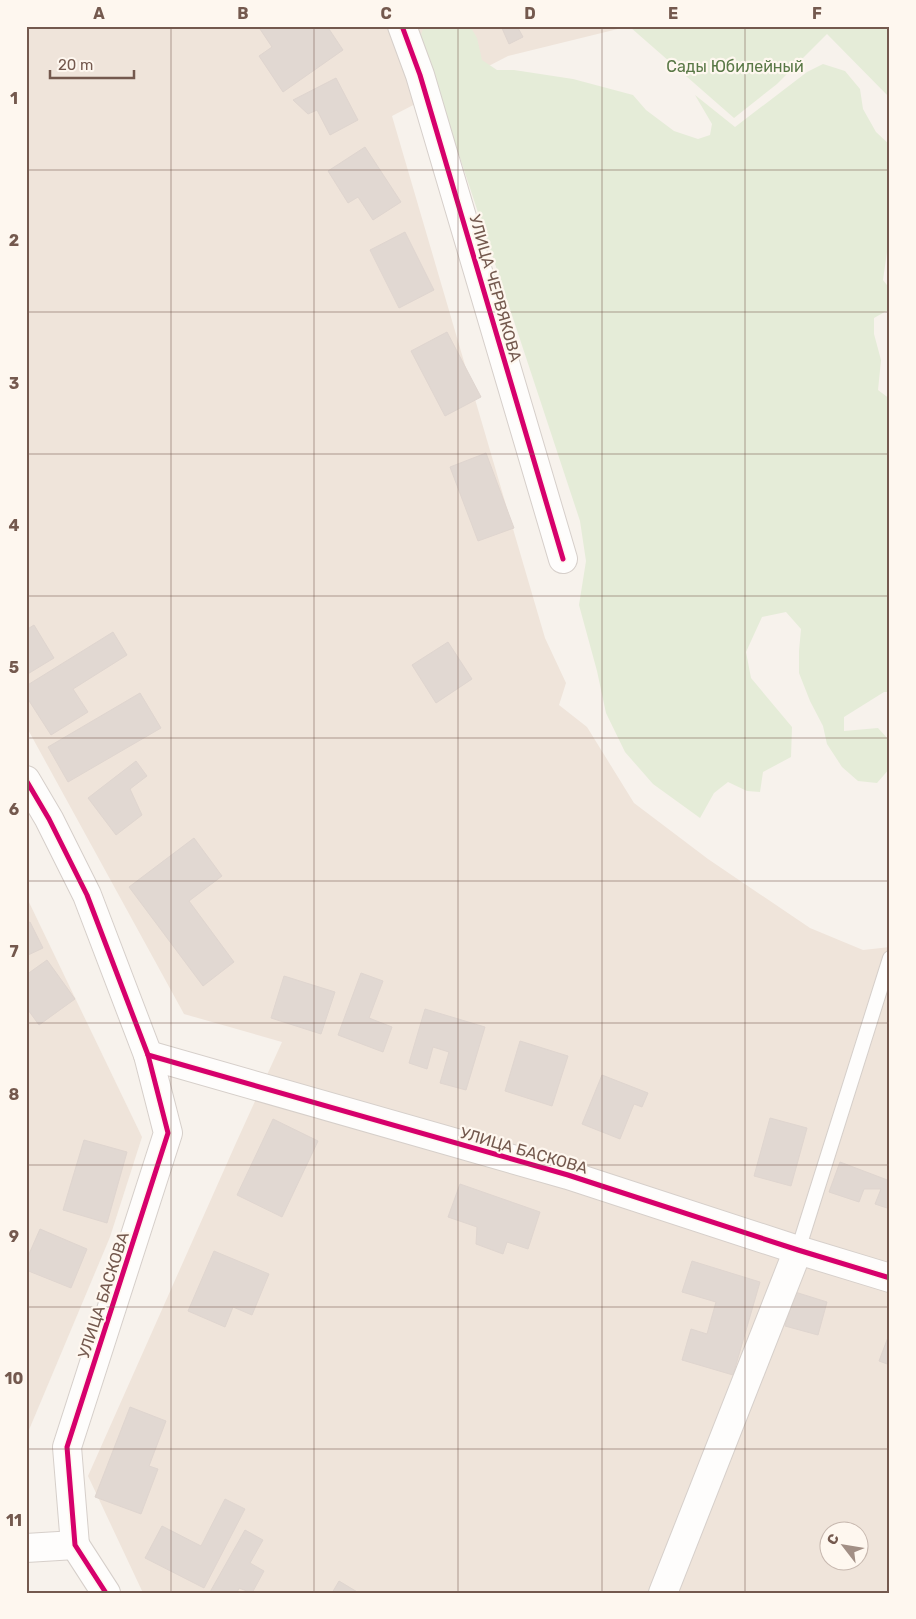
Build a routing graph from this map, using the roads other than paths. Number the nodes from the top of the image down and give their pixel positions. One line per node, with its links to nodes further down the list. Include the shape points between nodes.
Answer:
1 (402, 26): 2 (street, УЛИЦА ЧЕРВЯКОВА, via 420,75)
2 (563, 559)
3 (26, 780): 5 (street, УЛИЦА БАСКОВА, via 87,895)
4 (890, 958): 6 (lane)
5 (148, 1055): 6 (street, УЛИЦА БАСКОВА, via 568,1175); 8 (street, УЛИЦА БАСКОВА, via 168,1133 67,1447)
6 (798, 1250): 7 (street, УЛИЦА БАСКОВА); 11 (street)
7 (890, 1278)
8 (75, 1545): 9 (street); 10 (street)
9 (26, 1548)
10 (106, 1593)
11 (663, 1593)

